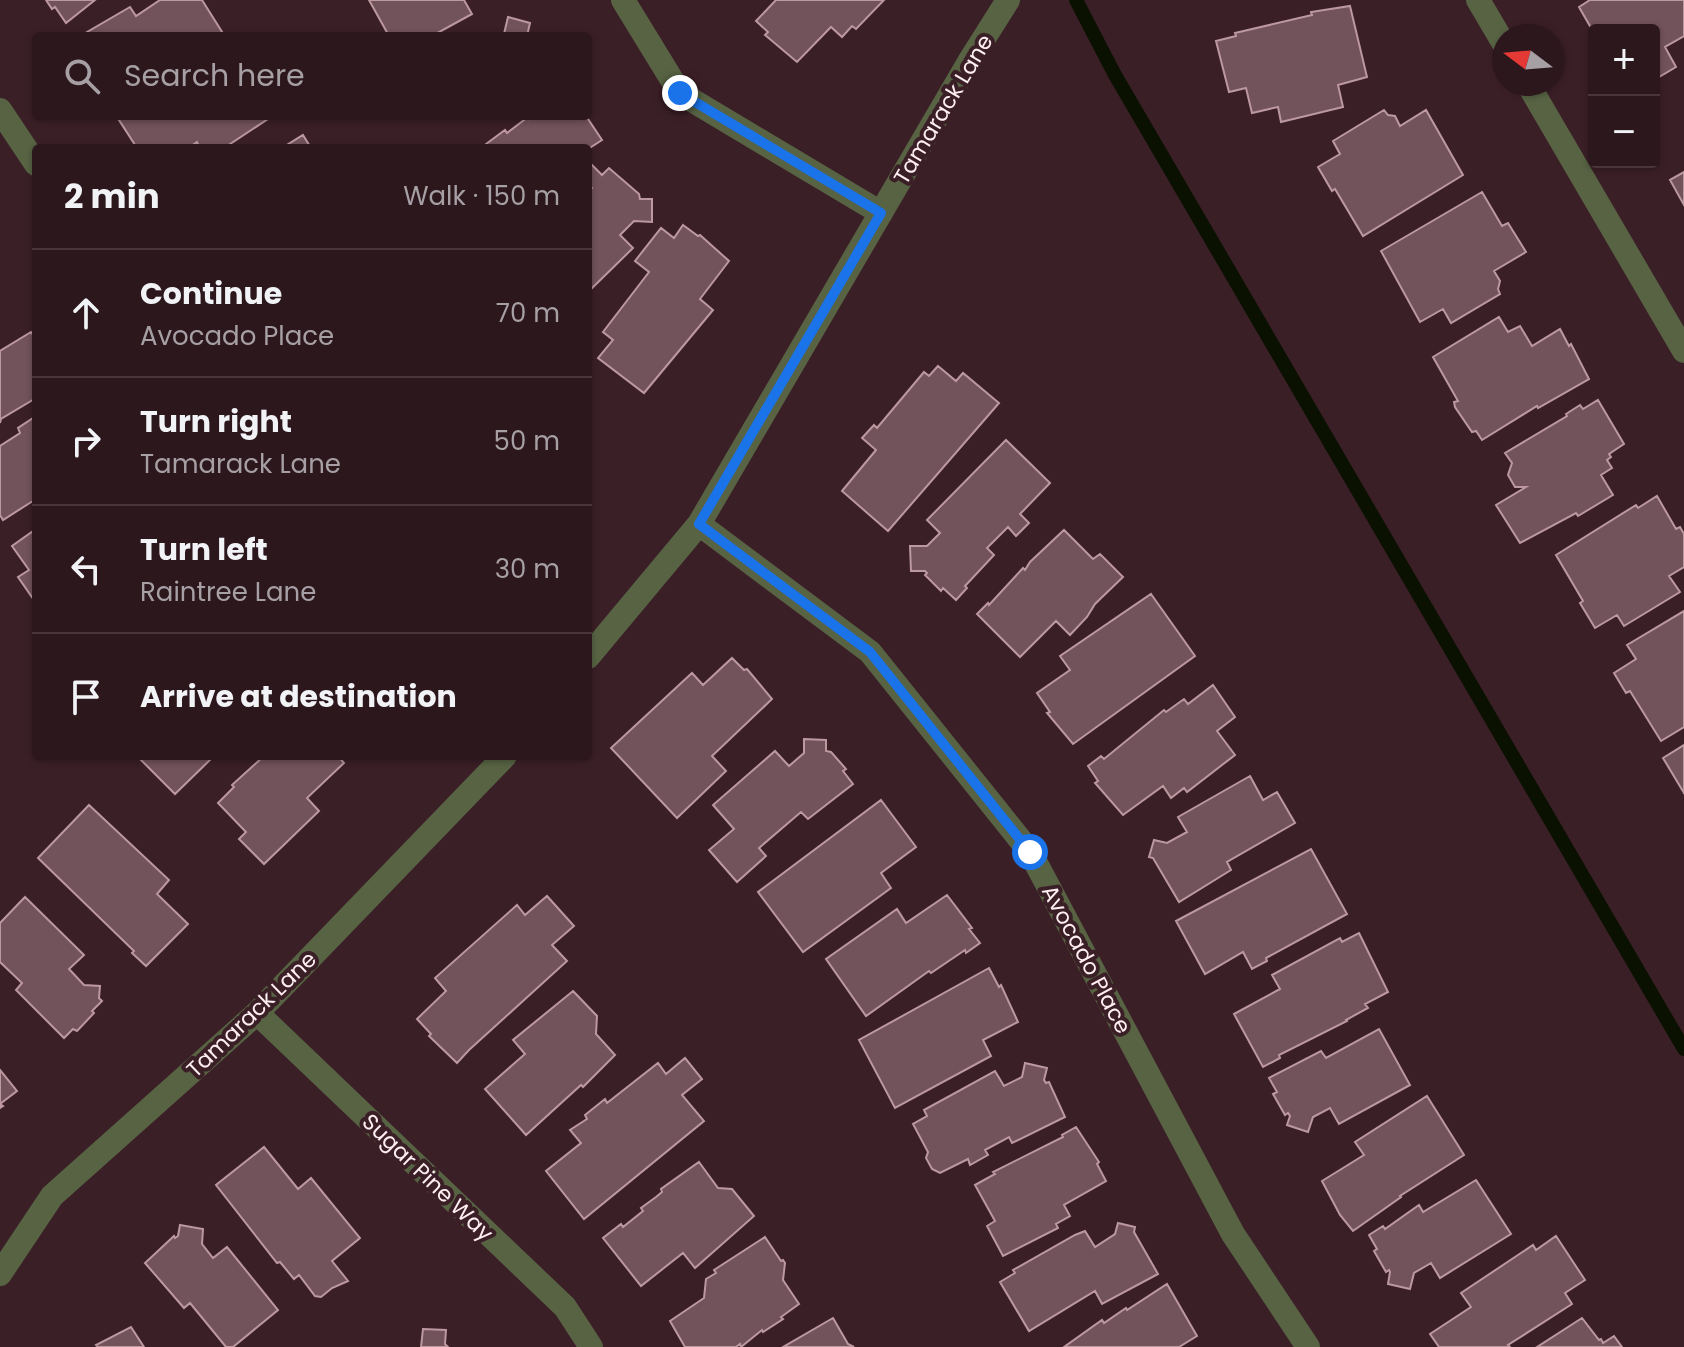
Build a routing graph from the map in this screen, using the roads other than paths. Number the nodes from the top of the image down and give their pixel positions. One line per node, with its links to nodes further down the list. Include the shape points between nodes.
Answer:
1 (623, 0): 8 (street, via 680,93)
2 (1008, 0): 8 (street, Tamarack Lane)
3 (1478, 0): 4 (street)
4 (1492, 24)
5 (1535, 96): 9 (street)
6 (0, 110): 7 (street)
7 (32, 158)
8 (881, 213): 10 (street, Tamarack Lane)
9 (1684, 351)
10 (699, 524): 11 (street, Tamarack Lane); 16 (street, Avocado Place, via 870,652 1030,852 1233,1234)
11 (592, 652)
12 (496, 760): 13 (street, Tamarack Lane)
13 (257, 1013): 14 (street, Tamarack Lane, via 52,1196); 15 (street, Sugar Pine Way, via 565,1307)
14 (0, 1274)
15 (591, 1347)
16 (1308, 1347)

